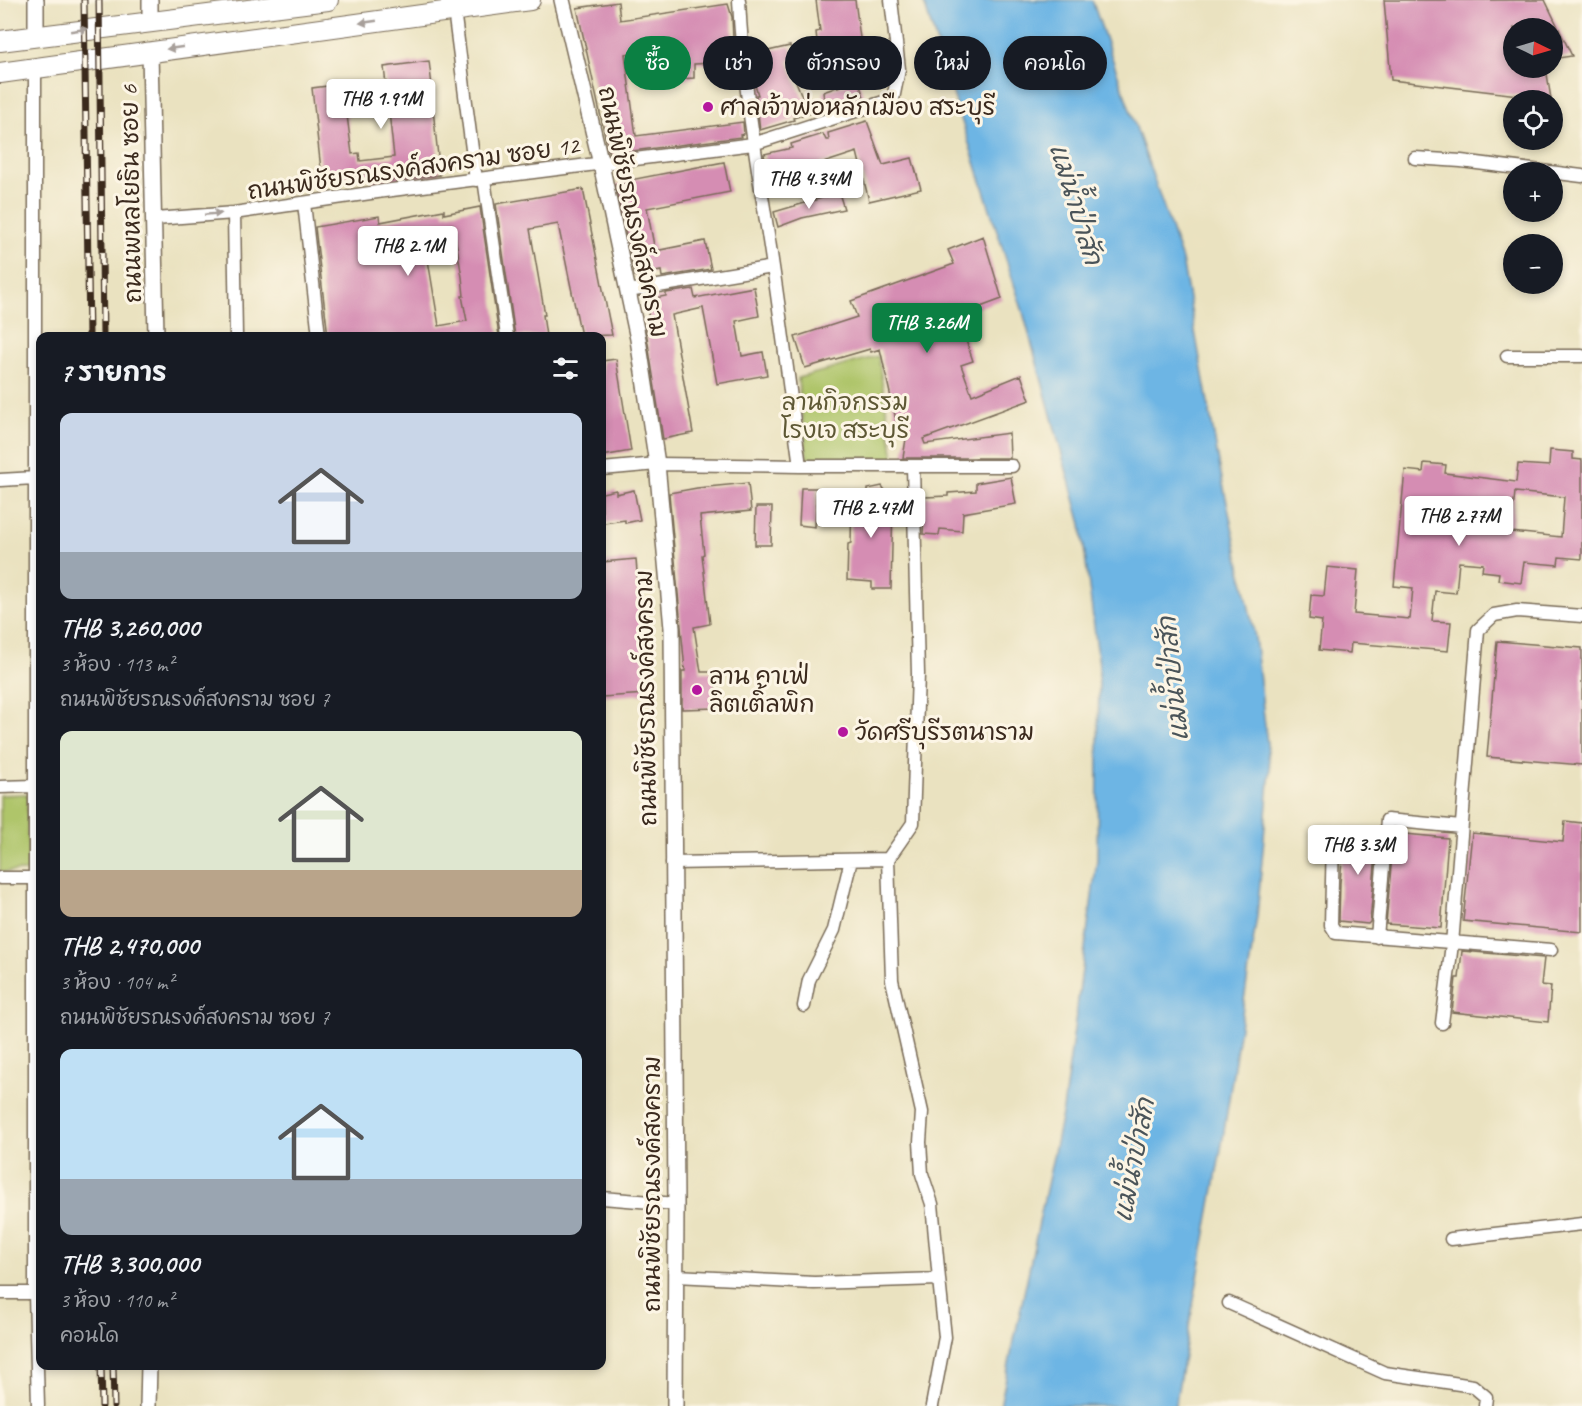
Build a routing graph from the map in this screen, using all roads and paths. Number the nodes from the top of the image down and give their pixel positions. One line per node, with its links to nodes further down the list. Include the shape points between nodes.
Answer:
1 (36, 0): 10 (street)
2 (150, 0): 9 (street)
3 (328, 0): 9 (main road)
4 (530, 0): 8 (main road)
5 (562, 0): 17 (street, ถนนพิชัยรณรงค์สงคราม)
6 (739, 0): 15 (street)
7 (891, 0): 15 (street, ถนนพิชัยรณรงค์สงคราม ซอย 12, via 899,69 893,99)
8 (454, 10): 12 (main road, one-way to 12); 19 (street)
9 (150, 21): 10 (main road, one-way to 9)
10 (36, 36): 11 (main road)
11 (0, 41)
12 (150, 52): 13 (main road); 22 (street, ถนนพหลโยธิน ซอย 6)
13 (35, 68): 14 (main road); 36 (street)
14 (0, 73)
15 (753, 144): 17 (street, ถนนพิชัยรณรงค์สงคราม ซอย 12); 23 (street)
16 (1415, 158): 18 (street)
17 (601, 164): 19 (street, ถนนพิชัยรณรงค์สงคราม ซอย 12); 24 (street, ถนนพิชัยรณรงค์สงคราม)
18 (1582, 176)
19 (480, 179): 20 (street, ถนนพิชัยรณรงค์สงคราม ซอย 12); 28 (street)
20 (304, 203): 21 (street, ถนนพิชัยรณรงค์สงคราม ซอย 12); 27 (street)
21 (234, 213): 22 (street, ถนนพิชัยรณรงค์สงคราม ซอย 12, one-way to 21); 26 (street)
22 (155, 219): 25 (street, ถนนพหลโยธิน ซอย 6)
23 (773, 267): 24 (street); 32 (street)
24 (628, 291): 31 (street, ถนนพิชัยรณรงค์สงคราม)
25 (156, 332)
26 (236, 332)
27 (319, 332)
28 (506, 332)
29 (1506, 356): 30 (street)
30 (1582, 356)
31 (657, 464): 32 (street); 35 (street); 45 (street, ถนนพิชัยรณรงค์สงคราม, via 672,628)
32 (800, 466): 33 (street)
33 (913, 466): 34 (street); 43 (street, via 918,674 913,823)
34 (1012, 466)
35 (606, 469)
36 (35, 478): 37 (street); 39 (street)
37 (0, 480)
38 (1582, 615): 41 (street, via 1517,611 1494,615 1478,630)
39 (35, 786): 40 (street); 47 (street)
40 (0, 787)
41 (1461, 827): 48 (street, via 1387,820); 49 (street)
42 (1334, 837): 48 (street, via 1330,925 1336,933)
43 (888, 859): 44 (street); 58 (street, via 892,980 922,1112 922,1174 932,1204)
44 (851, 860): 45 (street); 51 (street, via 834,930 809,980)
45 (672, 863): 54 (street, ถนนพิชัยรณรงค์สงคราม)
46 (0, 878): 47 (street)
47 (35, 878): 60 (street)
48 (1377, 937): 49 (street)
49 (1452, 944): 50 (street); 52 (street)
50 (1551, 950)
51 (804, 1006)
52 (1442, 1023)
53 (606, 1198): 54 (street)
54 (676, 1204): 57 (street, ถนนพิชัยรณรงค์สงคราม)
55 (1582, 1224): 56 (street)
56 (1451, 1239)
57 (676, 1275): 58 (street, via 814,1283); 67 (street, ถนนพิชัยรณรงค์สงคราม)
58 (939, 1279): 68 (street, via 945,1337)
59 (0, 1293): 60 (street)
60 (35, 1293): 62 (street)
61 (1229, 1303): 69 (street, via 1385,1373 1473,1386 1486,1396)
62 (36, 1331)
63 (37, 1370): 65 (street)
64 (149, 1370): 66 (street)
65 (38, 1406)
66 (148, 1406)
67 (675, 1406)
68 (932, 1406)
69 (1485, 1406)

